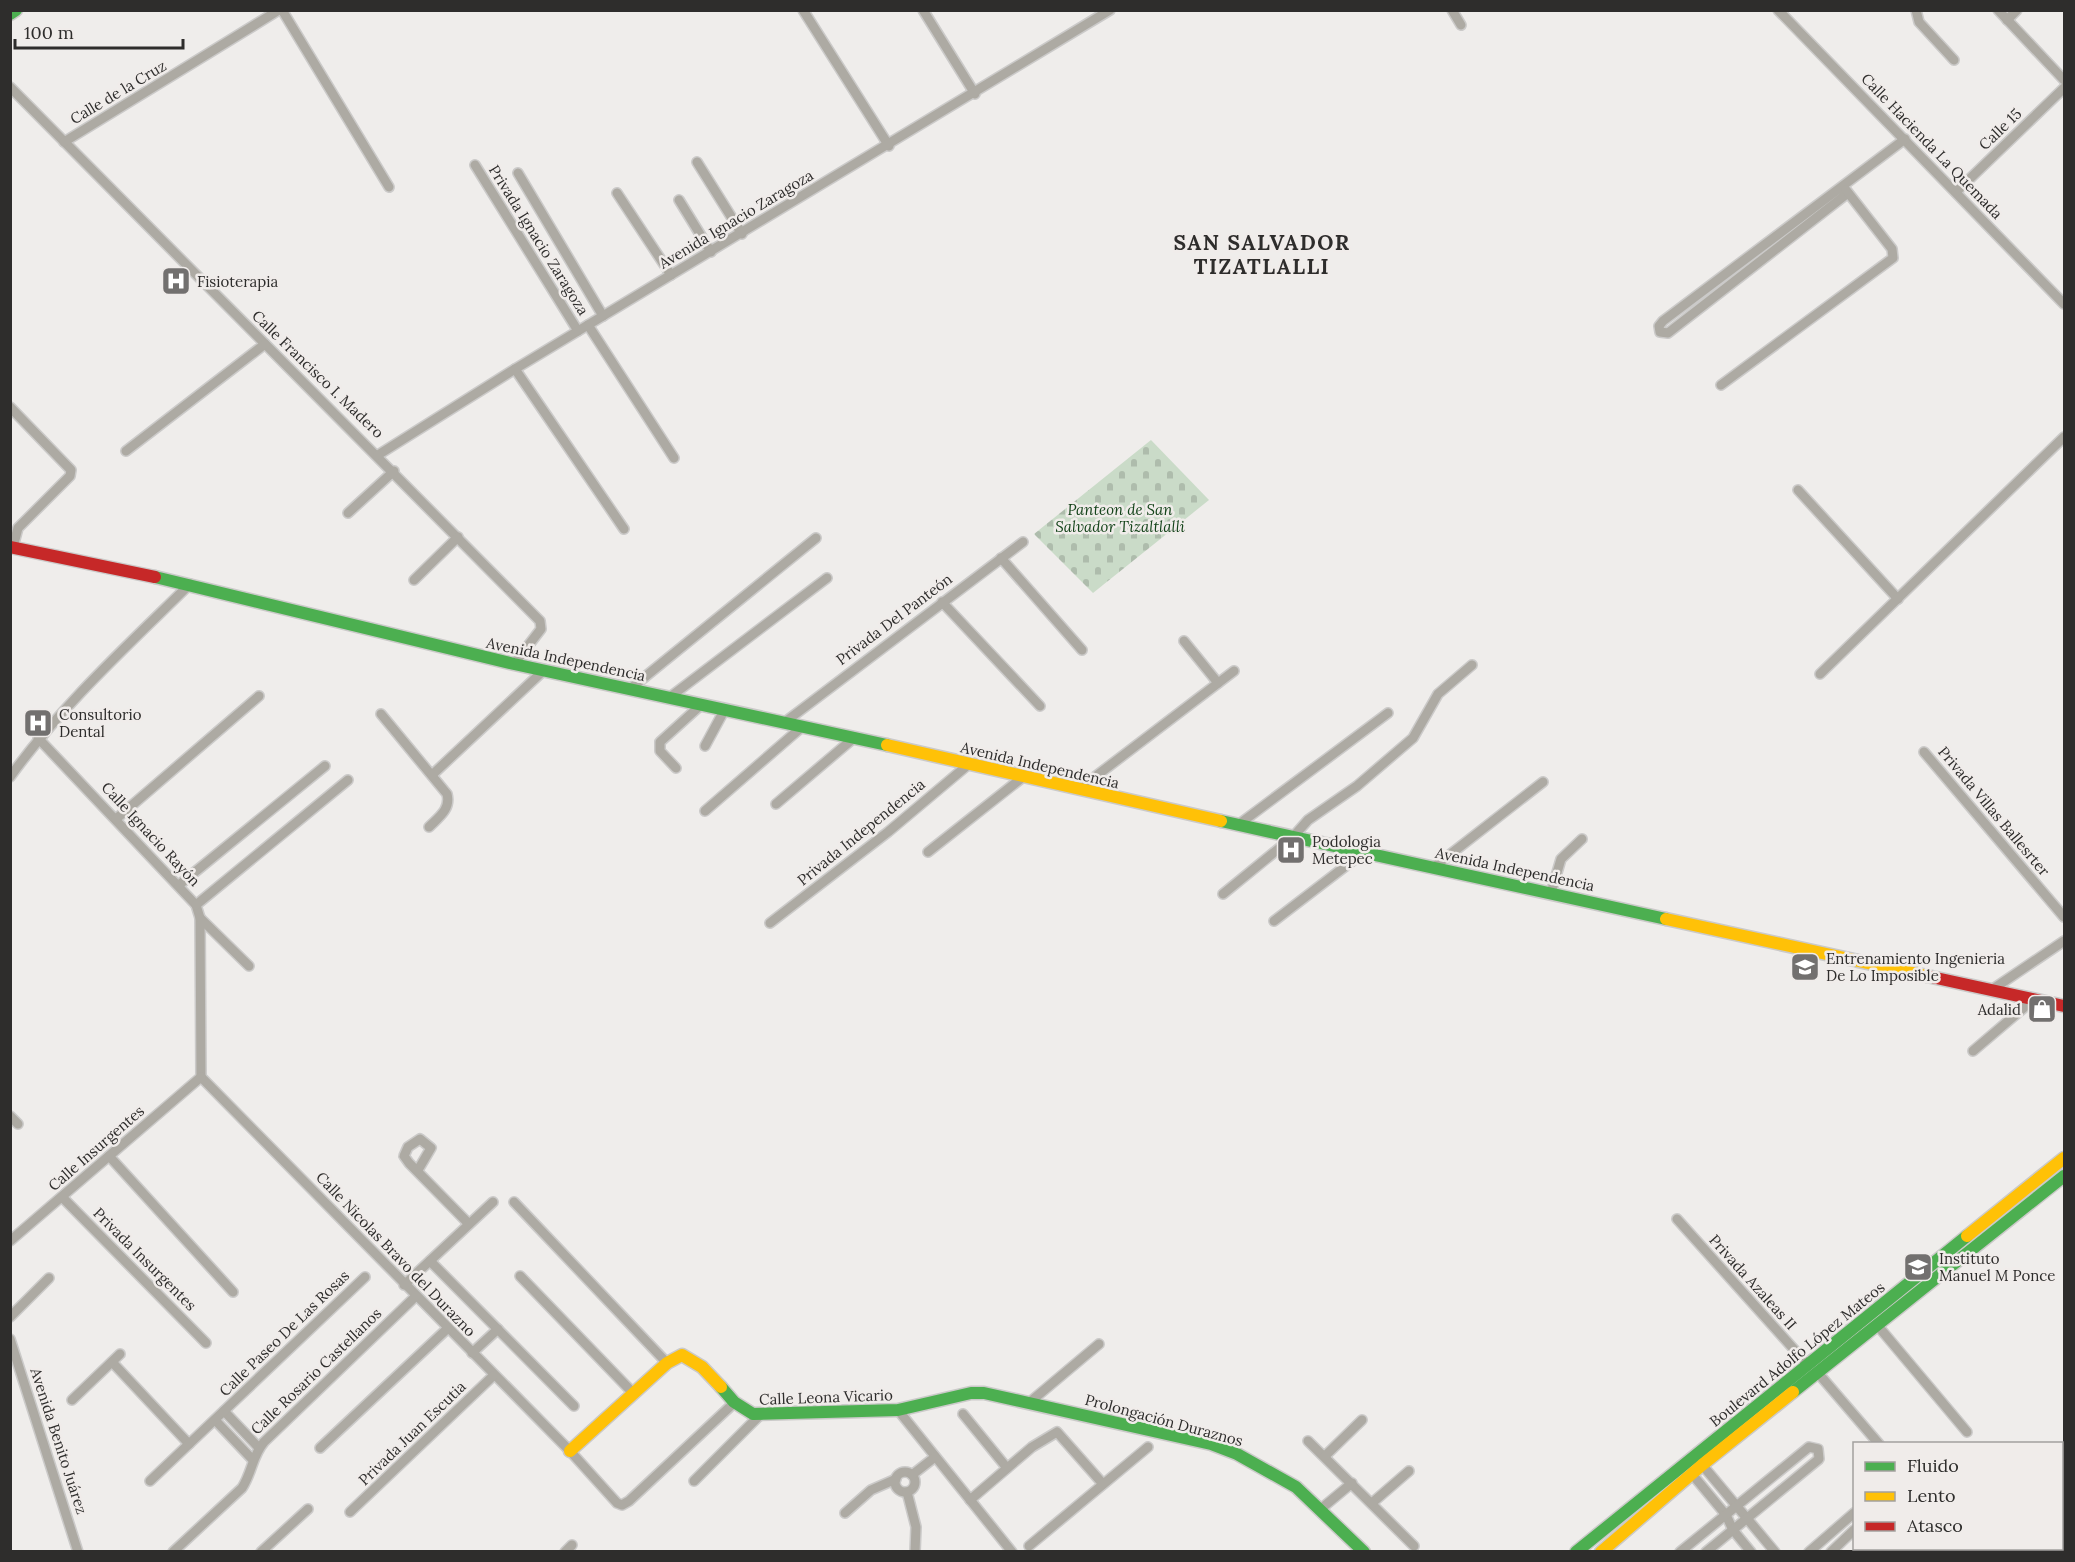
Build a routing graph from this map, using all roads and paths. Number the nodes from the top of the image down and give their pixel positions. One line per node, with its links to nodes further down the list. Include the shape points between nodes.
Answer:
1 (16, 10): 11 (street)
2 (281, 10): 20 (street, Calle de la Cruz); 25 (street)
3 (802, 10): 21 (street)
4 (923, 10): 18 (street)
5 (1110, 10): 18 (street, Avenida Ignacio Zaragoza)
6 (1452, 10): 13 (street)
7 (1916, 10): 14 (street, via 1919,22)
8 (1998, 10): 12 (street)
9 (2017, 10): 12 (street)
10 (1784, 13): 19 (street, Calle Hacienda La Quemada)
11 (10, 14)
12 (2007, 20): 15 (street)
13 (1461, 25)
14 (1954, 60)
15 (2064, 80)
16 (10, 87): 20 (street, Calle Francisco I. Madero)
17 (2064, 88): 27 (street, Calle 15)
18 (975, 94): 21 (street, Avenida Ignacio Zaragoza)
19 (1905, 139): 26 (street); 27 (street, Calle Hacienda La Quemada)
20 (64, 142): 38 (street, Calle Francisco I. Madero)
21 (889, 146): 30 (street, Avenida Ignacio Zaragoza)
22 (697, 162): 30 (street)
23 (475, 165): 37 (street, Privada Ignacio Zaragoza)
24 (518, 173): 35 (street)
25 (389, 188)
26 (1846, 189): 32 (street); 40 (street, via 1892,249 1893,258)
27 (1956, 192): 34 (street, Calle Hacienda La Quemada)
28 (616, 193): 33 (street)
29 (679, 200): 31 (street)
30 (742, 234): 31 (street, Avenida Ignacio Zaragoza)
31 (711, 252): 33 (street, Avenida Ignacio Zaragoza)
32 (1746, 264): 32 (street, via 1663,321 1660,332 1668,333)
33 (671, 275): 35 (street, Avenida Ignacio Zaragoza)
34 (2064, 304)
35 (603, 316): 36 (street, Avenida Ignacio Zaragoza)
36 (588, 325): 37 (street, Avenida Ignacio Zaragoza); 45 (street, Privada Ignacio Zaragoza)
37 (578, 331): 39 (street, Avenida Ignacio Zaragoza)
38 (265, 344): 43 (street); 44 (street, Calle Francisco I. Madero)
39 (515, 369): 44 (street, Avenida Ignacio Zaragoza); 49 (street)
40 (1721, 385)
41 (10, 407): 53 (street, via 71,470 70,476 18,528)
42 (2064, 437): 58 (street)
43 (126, 451)
44 (378, 455): 46 (street, Calle Francisco I. Madero)
45 (674, 458)
46 (394, 471): 48 (street); 50 (street, Calle Francisco I. Madero)
47 (1798, 490): 58 (street)
48 (348, 513)
49 (624, 529)
50 (458, 537): 56 (street); 62 (street, Calle Francisco I. Madero, via 541,623 541,629)
51 (816, 538): 68 (street)
52 (1023, 542): 54 (street, Privada Del Panteón)
53 (12, 547): 57 (street, Avenida Independencia)
54 (1001, 558): 59 (street, Privada Del Panteón); 61 (street)
55 (827, 578): 70 (street)
56 (414, 580)
57 (190, 584): 62 (street, Avenida Independencia); 79 (street)
58 (1898, 599): 66 (street)
59 (942, 602): 72 (street); 76 (street, Privada Del Panteón)
60 (1184, 641): 67 (street)
61 (1082, 650)
62 (514, 664): 64 (street, Avenida Independencia)
63 (1472, 665): 96 (street, via 1438,694 1413,738 1357,786 1308,820)
64 (543, 671): 68 (street, Avenida Independencia); 85 (street)
65 (1234, 671): 67 (street)
66 (1820, 674)
67 (1218, 683): 90 (street)
68 (630, 689): 70 (street, Avenida Independencia)
69 (259, 696): 93 (street)
70 (670, 697): 71 (street, Avenida Independencia)
71 (702, 704): 73 (street, Avenida Independencia); 84 (street, via 660,742 660,751)
72 (1040, 705)
73 (725, 709): 76 (street, Avenida Independencia); 80 (street)
74 (1388, 713): 94 (street)
75 (381, 714): 85 (street)
76 (785, 722): 77 (street, Avenida Independencia)
77 (802, 726): 78 (street, Avenida Independencia); 92 (street)
78 (855, 737): 82 (street, Avenida Independencia); 91 (street)
79 (38, 738): 86 (street); 93 (street, Calle Ignacio Rayón)
80 (705, 746)
81 (1924, 752): 105 (street, Privada Villas Ballesrter)
82 (969, 764): 87 (street, Avenida Independencia); 108 (street, Privada Independencia)
83 (325, 766): 101 (street)
84 (676, 768)
85 (432, 775): 95 (street, via 447,794 448,802 444,812)
86 (10, 777)
87 (1023, 777): 90 (street, Avenida Independencia); 98 (street)
88 (348, 780): 104 (street)
89 (1543, 782): 100 (street)
90 (1079, 789): 94 (street, Avenida Independencia)
91 (776, 804)
92 (705, 811)
93 (116, 819): 101 (street, Calle Ignacio Rayón)
94 (1238, 825): 96 (street, Avenida Independencia)
95 (429, 826)
96 (1293, 837): 99 (street, Avenida Independencia); 103 (street)
97 (1582, 839): 102 (street, via 1561,859)
98 (928, 852)
99 (1364, 852): 100 (street, Avenida Independencia); 107 (street)
100 (1434, 867): 102 (street, Avenida Independencia)
101 (179, 885): 104 (street, Calle Ignacio Rayón)
102 (1551, 893): 111 (street, Avenida Independencia)
103 (1223, 894)
104 (196, 905): 106 (street, Calle Ignacio Rayón)
105 (2064, 917)
106 (200, 918): 110 (street); 115 (street, Calle Ignacio Rayón)
107 (1274, 921)
108 (770, 923)
109 (2064, 940): 111 (street)
110 (249, 966)
111 (1993, 989): 112 (street, Avenida Independencia)
112 (2034, 999): 113 (street, Avenida Independencia); 114 (street)
113 (2063, 1004)
114 (1972, 1051)
115 (201, 1077): 118 (street, Calle Insurgentes); 132 (street, Calle Nicolas Bravo del Durazno)
116 (10, 1116): 117 (street)
117 (18, 1124)
118 (109, 1156): 122 (street, Calle Insurgentes); 133 (street)
119 (2064, 1158): 146 (street, Boulevard Adolfo López Mateos)
120 (418, 1170): 126 (street)
121 (2064, 1176): 136 (street, Boulevard Adolfo López Mateos)
122 (62, 1197): 127 (street, Calle Insurgentes); 140 (street, Privada Insurgentes)
123 (493, 1202): 126 (street)
124 (514, 1202): 145 (street)
125 (1677, 1219): 146 (street, Privada Azaleas II)
126 (469, 1224): 128 (street)
127 (10, 1241)
128 (430, 1261): 132 (street); 138 (street)
129 (520, 1276): 148 (street)
130 (365, 1277): 154 (street, Calle Paseo De Las Rosas)
131 (49, 1278): 135 (street)
132 (404, 1285): 134 (street, Calle Nicolas Bravo del Durazno)
133 (233, 1292)
134 (416, 1296): 137 (street, Calle Nicolas Bravo del Durazno); 164 (street, Calle Rosario Castellanos)
135 (10, 1317)
136 (1878, 1326): 146 (street, Boulevard Adolfo López Mateos); 159 (street)
137 (447, 1329): 142 (street, Calle Nicolas Bravo del Durazno); 165 (street)
138 (498, 1329): 142 (street); 152 (street)
139 (10, 1340): 195 (street, Avenida Benito Juárez)
140 (206, 1343)
141 (1099, 1344): 151 (street)
142 (472, 1353): 147 (street, Calle Nicolas Bravo del Durazno)
143 (120, 1354): 144 (street)
144 (112, 1362): 149 (street); 162 (street)
145 (667, 1364): 148 (street); 150 (street, Calle Leona Vicario, via 682,1355 695,1361)
146 (1813, 1369): 161 (street, Privada Azaleas II); 170 (street, Boulevard Adolfo López Mateos)
147 (493, 1376): 166 (street, Calle Nicolas Bravo del Durazno); 186 (street, Privada Juan Escutia)
148 (634, 1394): 166 (street)
149 (72, 1400)
150 (735, 1402): 156 (street, Calle Leona Vicario, via 747,1412); 166 (street, Calle Nicolas Bravo del Durazno, via 622,1505)
151 (1030, 1402): 153 (street, Calle Leona Vicario, via 971,1393); 184 (street, Prolongación Duraznos, via 1241,1454 1282,1475)
152 (574, 1406)
153 (898, 1410): 156 (street, Calle Leona Vicario); 168 (street)
154 (224, 1411): 157 (street, Calle Paseo De Las Rosas); 164 (street)
155 (963, 1414): 171 (street)
156 (760, 1415): 177 (street)
157 (215, 1420): 162 (street, Calle Paseo De Las Rosas); 169 (street)
158 (1362, 1420): 167 (street)
159 (1967, 1432)
160 (1308, 1440): 167 (street)
161 (1878, 1442)
162 (189, 1444): 176 (street, Calle Paseo De Las Rosas)
163 (1148, 1447): 179 (street)
164 (259, 1448): 169 (street, Calle Rosario Castellanos)
165 (320, 1448)
166 (570, 1451)
167 (1325, 1456): 178 (street)
168 (935, 1457): 174 (street); 181 (street)
169 (252, 1459): 196 (street, Calle Rosario Castellanos, via 242,1488)
170 (1698, 1460): 173 (street, Boulevard Adolfo López Mateos); 183 (street); 201 (street, Boulevard Adolfo López Mateos)
171 (1007, 1468): 179 (street, via 1057,1432); 181 (street)
172 (1409, 1471): 182 (street)
173 (1692, 1474): 188 (street); 202 (street, Boulevard Adolfo López Mateos)
174 (912, 1475): 175 (street, via 903,1472); 180 (street, via 914,1487)
175 (896, 1479): 180 (street, via 898,1489); 187 (street, via 871,1490)
176 (150, 1481)
177 (694, 1482)
178 (1352, 1483): 182 (street); 184 (street)
179 (1103, 1484): 193 (street)
180 (907, 1492): 198 (street, via 916,1527)
181 (970, 1500): 199 (street)
182 (1372, 1503): 194 (street)
183 (1737, 1506): 188 (street); 190 (street); 190 (street, via 1809,1447 1818,1449 1819,1460)
184 (1322, 1508): 200 (street, Prolongación Duraznos)
185 (308, 1509): 197 (street)
186 (350, 1512)
187 (845, 1513)
188 (1726, 1515): 191 (street); 203 (street)
189 (1853, 1515): 207 (street)
190 (1747, 1518): 191 (street); 206 (street)
191 (1733, 1530): 204 (street); 205 (street)
192 (1853, 1531): 208 (street)
193 (1029, 1545)
194 (1414, 1546)
195 (78, 1551)
196 (173, 1551)
197 (261, 1551)
198 (915, 1551)
199 (1012, 1551)
200 (1364, 1551)
201 (1576, 1551)
202 (1601, 1551)
203 (1680, 1551)
204 (1706, 1551)
205 (1751, 1551)
206 (1774, 1551)
207 (1809, 1551)
208 (1831, 1551)

